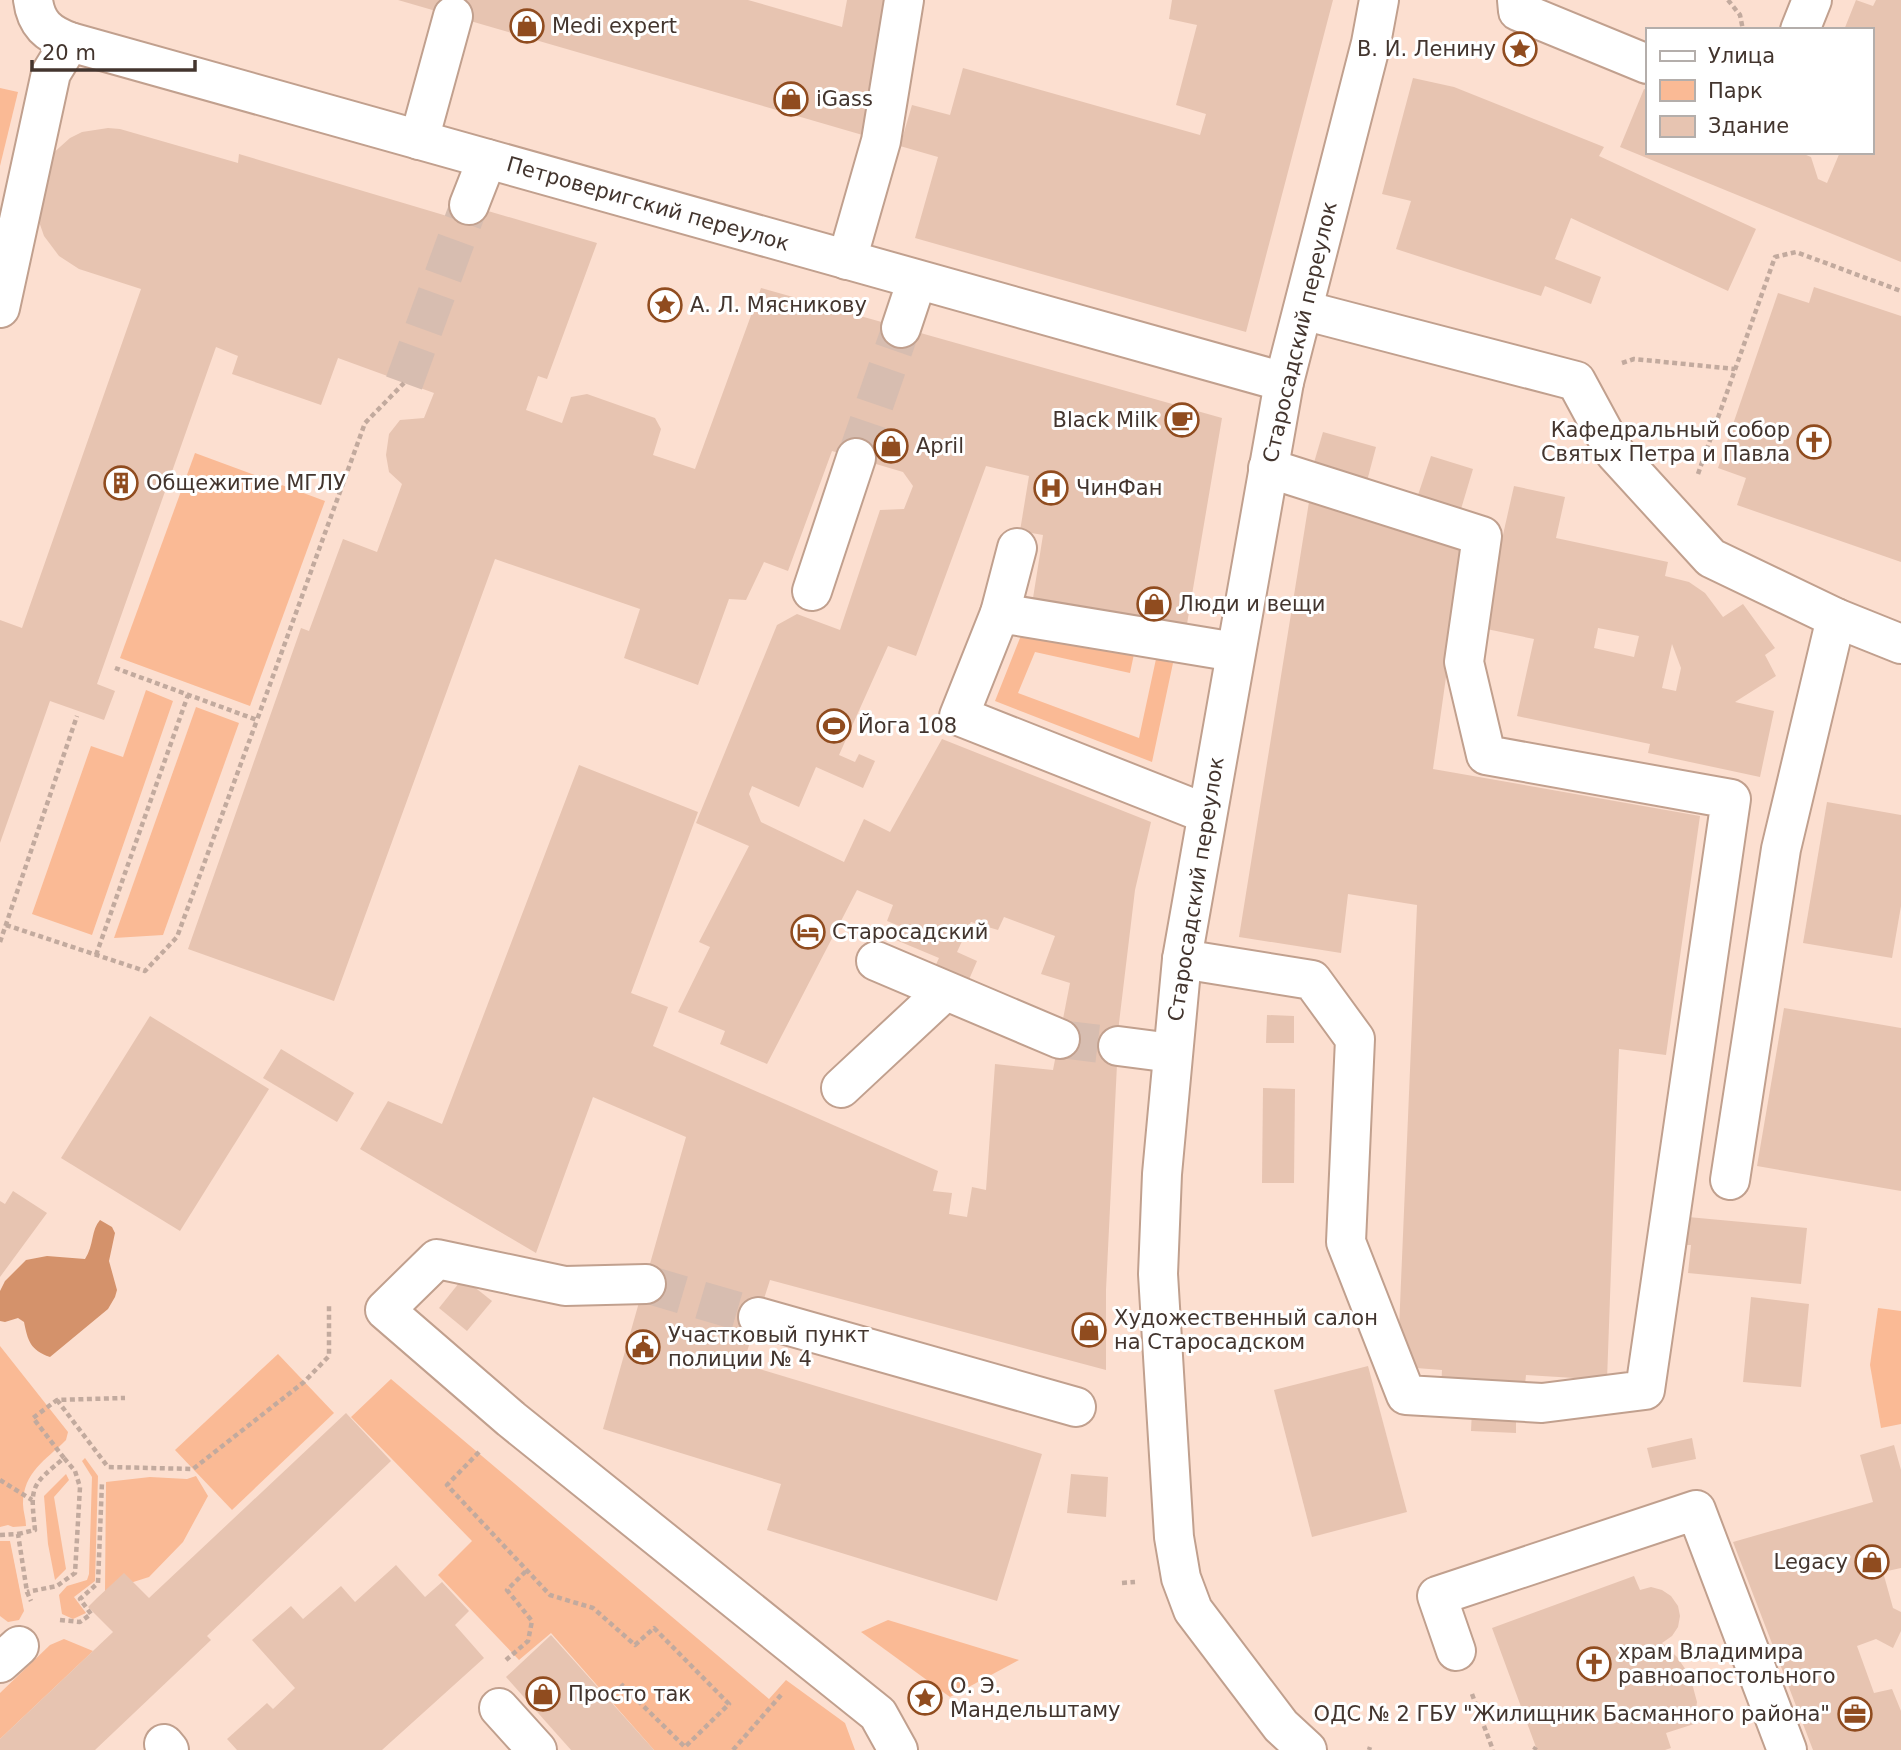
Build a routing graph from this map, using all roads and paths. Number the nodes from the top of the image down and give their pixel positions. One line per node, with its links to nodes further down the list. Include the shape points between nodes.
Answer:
1 (33, 0): 10 (street, Петроверигский переулок, via 41,26)
2 (904, 0): 15 (street, via 881,141)
3 (1380, 0): 19 (street, Старосадский переулок)
4 (1517, 0): 11 (street, via 1518,11)
5 (1728, 0): 8 (path, via 1741,15)
6 (1812, 0): 9 (street)
7 (453, 16): 12 (street)
8 (1743, 28)
9 (1801, 28)
10 (70, 42): 12 (street, Петроверигский переулок); 18 (street, via 51,73)
11 (1646, 64)
12 (419, 140): 13 (street, Петроверигский переулок)
13 (487, 159): 14 (street); 15 (street, Петроверигский переулок)
14 (469, 205)
15 (847, 260): 16 (street, Петроверигский переулок)
16 (917, 280): 20 (street); 23 (street, Петроверигский переулок)
17 (1901, 291): 21 (path, via 1796,252 1775,257)
18 (0, 308)
19 (1303, 310): 22 (street); 23 (street, Старосадский переулок)
20 (901, 328)
21 (1735, 369): 22 (path, via 1634,359); 27 (path)
22 (1576, 381): 27 (street, via 1615,453)
23 (1284, 382): 26 (street, Старосадский переулок)
24 (404, 383): 37 (path, via 365,424)
25 (856, 458): 29 (street)
26 (1268, 468): 33 (street, Старосадский переулок); 42 (street, via 1482,536 1464,662 1486,755 1731,799 1645,1390 1542,1403 1406,1395 1346,1242 1355,1039 1312,980)
27 (1680, 526): 31 (street, via 1711,558)
28 (1017, 548): 30 (street)
29 (811, 591)
30 (1000, 613): 33 (street); 38 (street, via 959,716)
31 (1836, 618): 32 (street); 49 (street, via 1781,849)
32 (1901, 644)
33 (1235, 652): 38 (street, Старосадский переулок)
34 (115, 668): 35 (path)
35 (187, 695): 37 (path); 41 (path)
36 (77, 716): 39 (path)
37 (257, 720): 41 (path, via 177,937 145,971)
38 (1207, 814): 42 (street, Старосадский переулок)
39 (6, 925): 40 (path); 41 (path)
40 (0, 942)
41 (96, 955)
42 (1182, 959): 47 (street, Старосадский переулок)
43 (876, 961): 44 (street)
44 (944, 992): 45 (street); 48 (street)
45 (1060, 1039)
46 (1118, 1045): 47 (street)
47 (1172, 1053): 74 (street, Старосадский переулок, via 1158,1274 1174,1537 1181,1578 1193,1611 1220,1648 1281,1726)
48 (841, 1088)
49 (1730, 1180)
50 (646, 1284): 56 (street, via 565,1286 437,1259 386,1310)
51 (329, 1304): 54 (path, via 329,1356 304,1382 193,1469 108,1467)
52 (758, 1317): 55 (street)
53 (125, 1398): 54 (path)
54 (57, 1400): 57 (path, via 33,1418)
55 (1076, 1407)
56 (511, 1419): 63 (path, via 447,1485); 73 (street, via 878,1714)
57 (64, 1458): 60 (path, via 37,1481); 64 (path, via 80,1487 75,1573 57,1586)
58 (0, 1480): 60 (path)
59 (102, 1482): 65 (path, via 98,1583 80,1599 91,1614 80,1622 62,1620)
60 (32, 1500): 62 (path, via 35,1530)
61 (0, 1535): 62 (path)
62 (18, 1535): 64 (path)
63 (526, 1571): 67 (path, via 507,1590 532,1621 528,1641); 68 (path, via 550,1595 593,1608 635,1645 654,1628 729,1704 685,1746)
64 (27, 1592): 65 (path)
65 (20, 1644)
66 (1456, 1651): 75 (path); 76 (street, via 1437,1596 1696,1510)
67 (503, 1663)
68 (621, 1684)
69 (775, 1702): 72 (path)
70 (499, 1708): 71 (street)
71 (537, 1750)
72 (733, 1750)
73 (898, 1750)
74 (1307, 1750)
75 (1493, 1750)
76 (1787, 1750)

